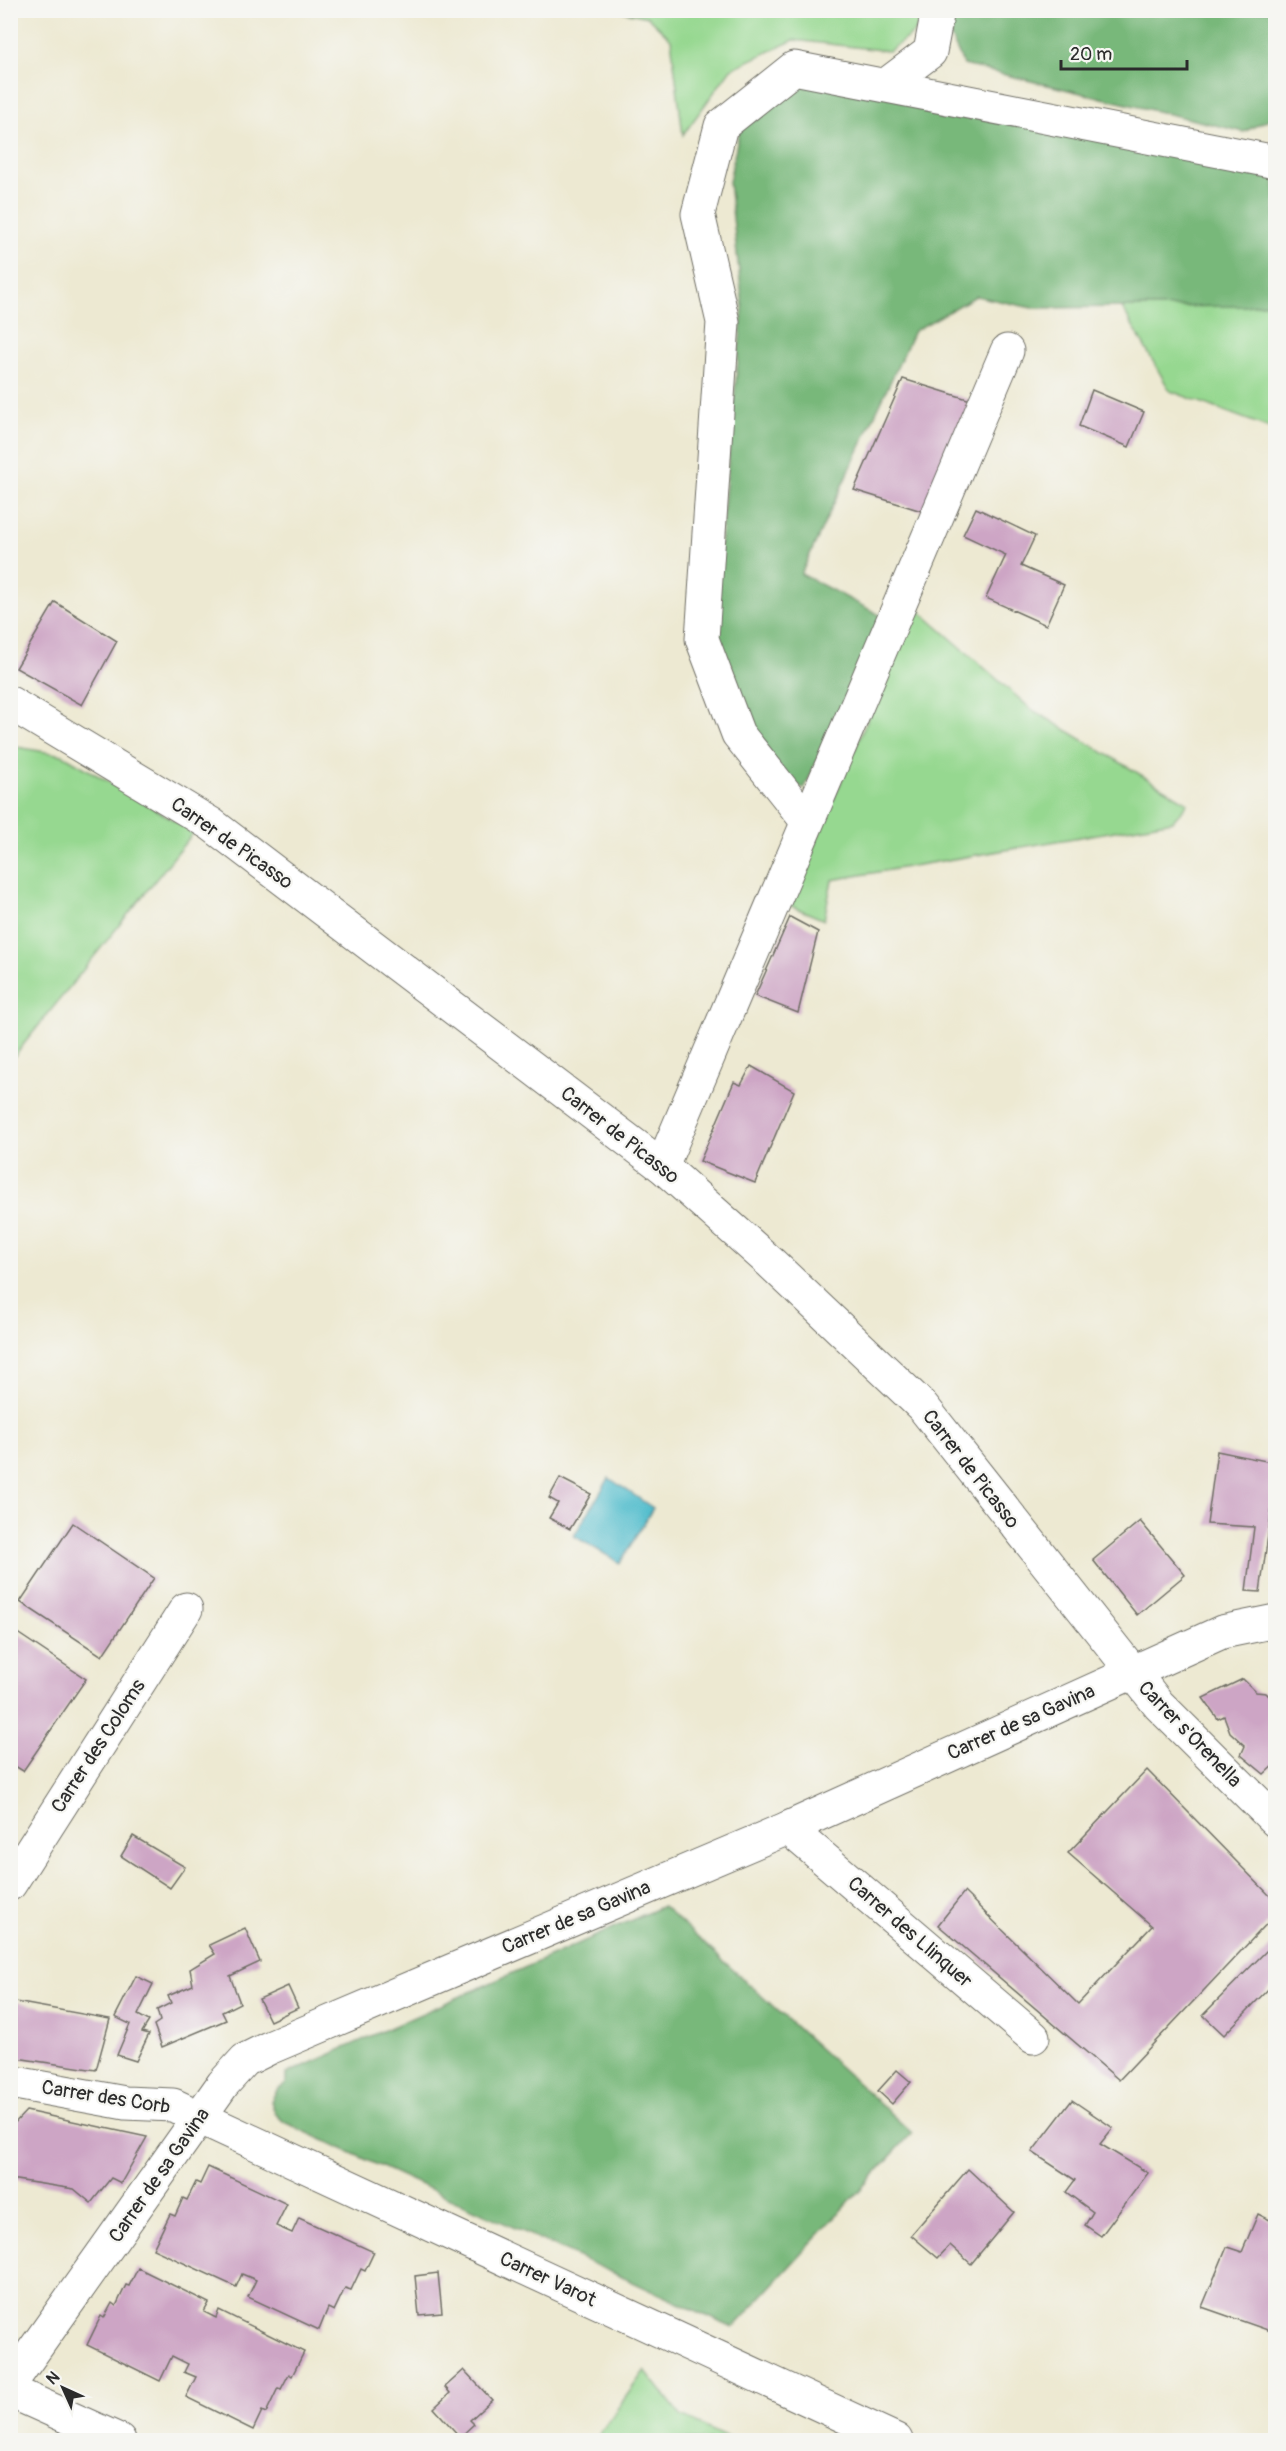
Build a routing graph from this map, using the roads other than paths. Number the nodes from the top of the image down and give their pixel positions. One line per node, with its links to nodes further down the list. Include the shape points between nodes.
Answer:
1 (938, 10): 2 (street, via 930,52)
2 (886, 85): 3 (street); 6 (street, via 794,68 721,126 698,214 723,322 702,639 738,735)
3 (1275, 162)
4 (1006, 351): 6 (street)
5 (12, 704): 7 (street, Carrer de Picasso, via 210,824)
6 (807, 821): 7 (street)
7 (662, 1166): 10 (street, Carrer de Picasso, via 923,1407)
8 (186, 1609): 13 (street, Carrer des Coloms)
9 (1275, 1621): 10 (street, Carrer de sa Gavina, via 1222,1632)
10 (1131, 1672): 11 (street, Carrer s'Orenella); 12 (street, Carrer de sa Gavina)
11 (1275, 1821)
12 (788, 1827): 14 (street, Carrer des Llinquer); 16 (street, Carrer de sa Gavina, via 269,2048 245,2060)
13 (10, 1884)
14 (1032, 2037)
15 (10, 2082): 16 (street, Carrer des Corb, via 125,2103 173,2105)
16 (200, 2118): 17 (street, Carrer de sa Gavina); 20 (street, Carrer Varot)
17 (10, 2384)
18 (10, 2391): 19 (street)
19 (119, 2440)
20 (896, 2440)

